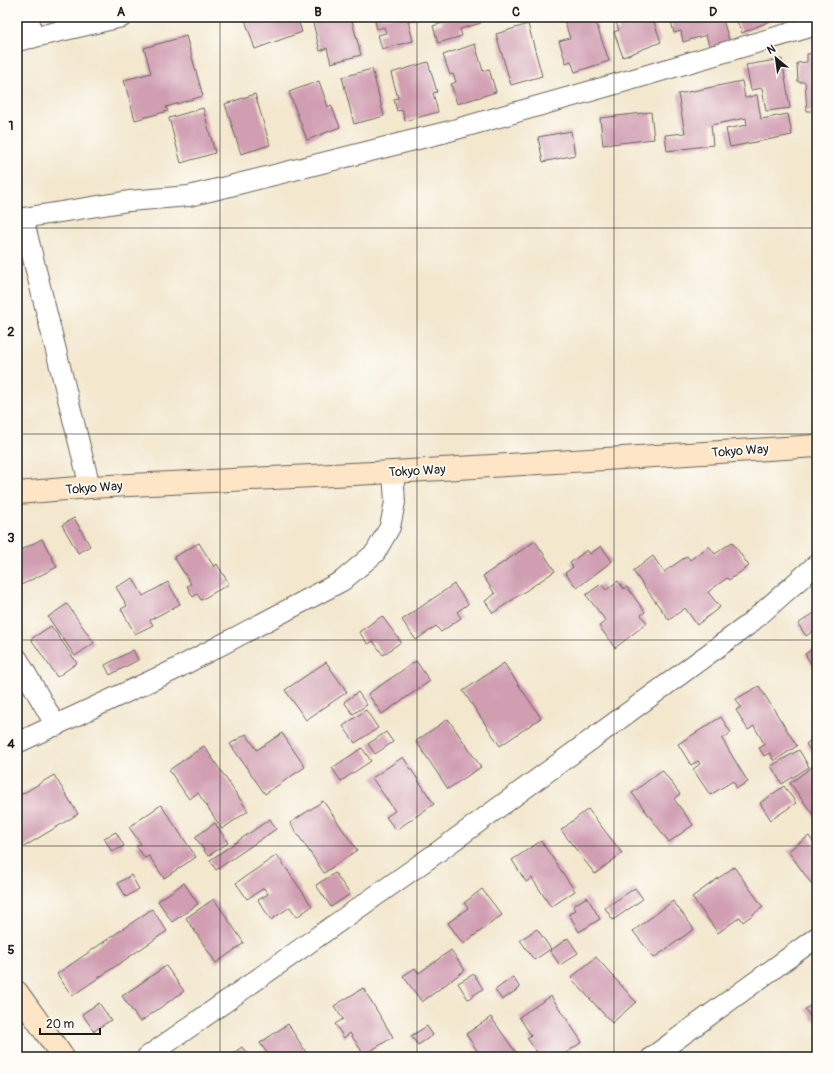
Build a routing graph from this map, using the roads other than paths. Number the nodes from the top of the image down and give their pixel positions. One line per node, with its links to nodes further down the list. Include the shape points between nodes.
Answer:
1 (29, 17): 4 (street)
2 (122, 17): 4 (street)
3 (817, 25): 5 (street, via 446,132 223,188 189,196 128,201)
4 (25, 40)
5 (20, 219): 8 (street)
6 (817, 446): 7 (main road, Tokyo Way)
7 (393, 472): 8 (main road, Tokyo Way); 12 (street, via 395,502 390,527 375,553 342,581 172,671)
8 (90, 488): 9 (main road, Tokyo Way)
9 (17, 493)
10 (817, 564): 17 (street, via 748,625 435,854)
11 (17, 658): 12 (street)
12 (56, 726): 13 (street)
13 (17, 743)
14 (817, 937): 18 (street)
15 (17, 992): 16 (main road)
16 (63, 1057)
17 (147, 1057)
18 (652, 1057)

